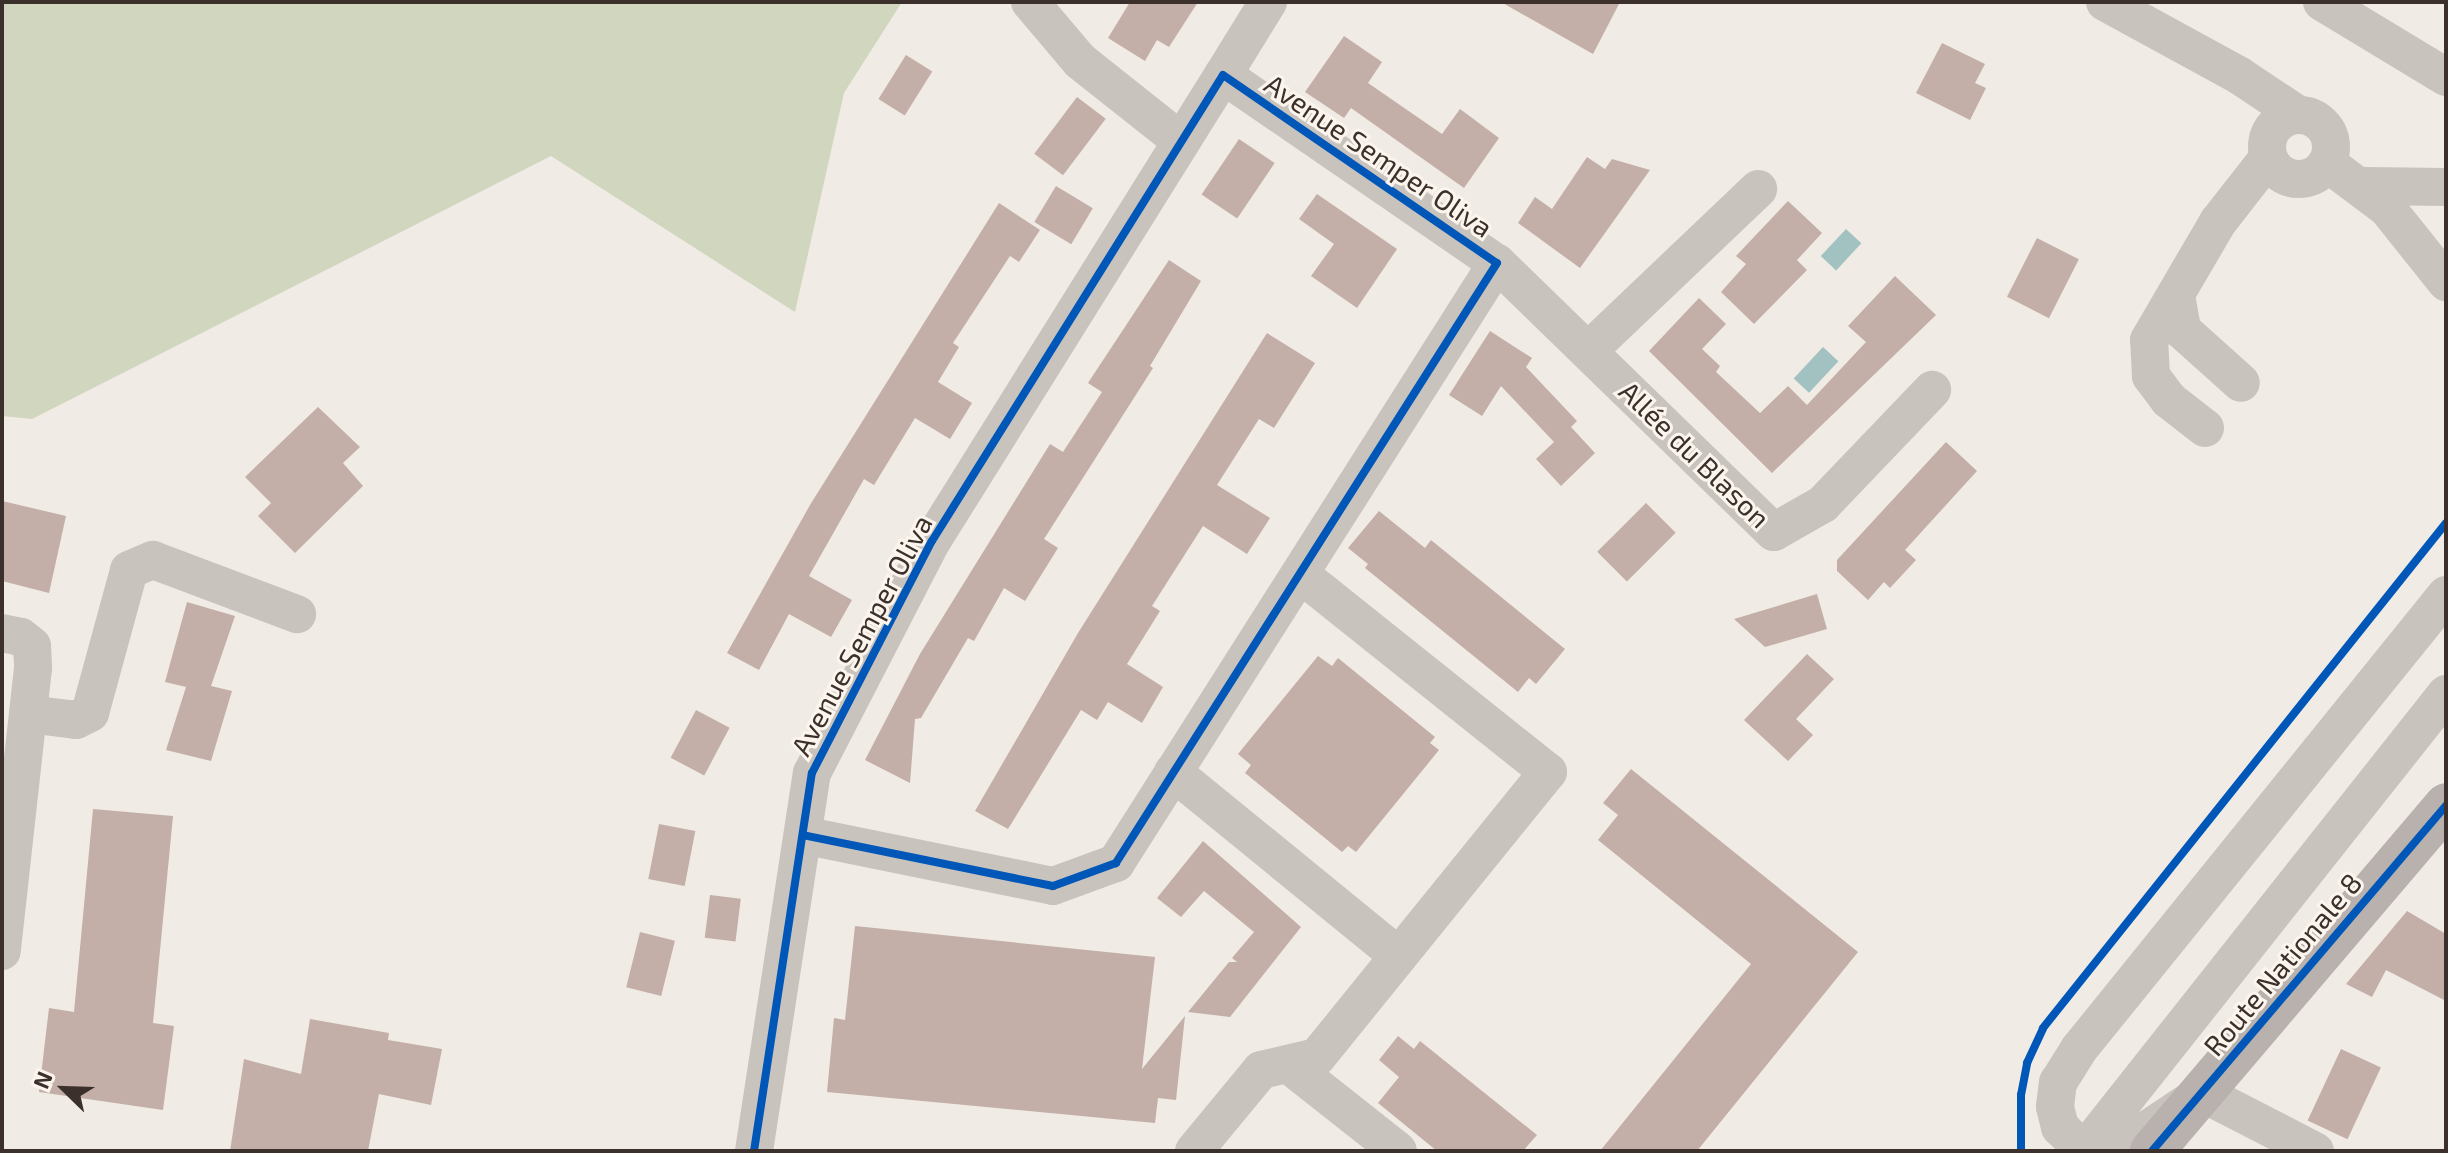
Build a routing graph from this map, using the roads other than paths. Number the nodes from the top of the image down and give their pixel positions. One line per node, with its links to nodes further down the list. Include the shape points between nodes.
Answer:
1 (1030, 2): 7 (street, via 1080,61)
2 (1268, 2): 5 (street)
3 (2105, 2): 8 (street, via 2240,76)
4 (2322, 2): 6 (street)
5 (1223, 75): 7 (street, Avenue Semper Oliva); 13 (street, Avenue Semper Oliva)
6 (2446, 77)
7 (1181, 141): 28 (street, Avenue Semper Oliva, via 932,541 812,773)
8 (2276, 153): 9 (street, via 2312,176); 9 (street, via 2309,115 2327,129); 15 (street, via 2218,222)
9 (2327, 163): 10 (street)
10 (2364, 186): 11 (street); 14 (street)
11 (2446, 187)
12 (1758, 189): 16 (street)
13 (1497, 263): 16 (street, Allée du Blason); 20 (street, Avenue Semper Oliva)
14 (2446, 282)
15 (2176, 295): 17 (street, via 2182,330); 19 (street, via 2149,340 2151,376 2169,400)
16 (1588, 351): 18 (street, Allée du Blason, via 1774,532 1823,504)
17 (2241, 383)
18 (1932, 390)
19 (2205, 428)
20 (1300, 574): 26 (street, Avenue Semper Oliva); 30 (street, via 1548,772)
21 (2446, 595): 36 (street, via 2079,1049 2058,1082 2055,1107 2060,1127)
22 (297, 614): 25 (street, via 153,560 129,570 90,713 76,720)
23 (2, 633): 25 (street, via 32,646)
24 (2446, 694): 36 (street)
25 (28, 714): 29 (street)
26 (1173, 772): 28 (street, Avenue Semper Oliva, via 1116,863 1053,886); 30 (street)
27 (2446, 805): 32 (main road, Route Nationale 8)
28 (803, 835): 33 (street, Avenue Semper Oliva)
29 (2, 951)
30 (1399, 956): 31 (street, via 1317,1057)
31 (1288, 1064): 34 (street, via 1261,1070); 35 (street)
32 (2202, 1093): 37 (street); 38 (main road, Route Nationale 8); 39 (street)
33 (754, 1151)
34 (1194, 1151)
35 (1398, 1151)
36 (2084, 1151)
37 (2115, 1151)
38 (2152, 1151)
39 (2315, 1151)

